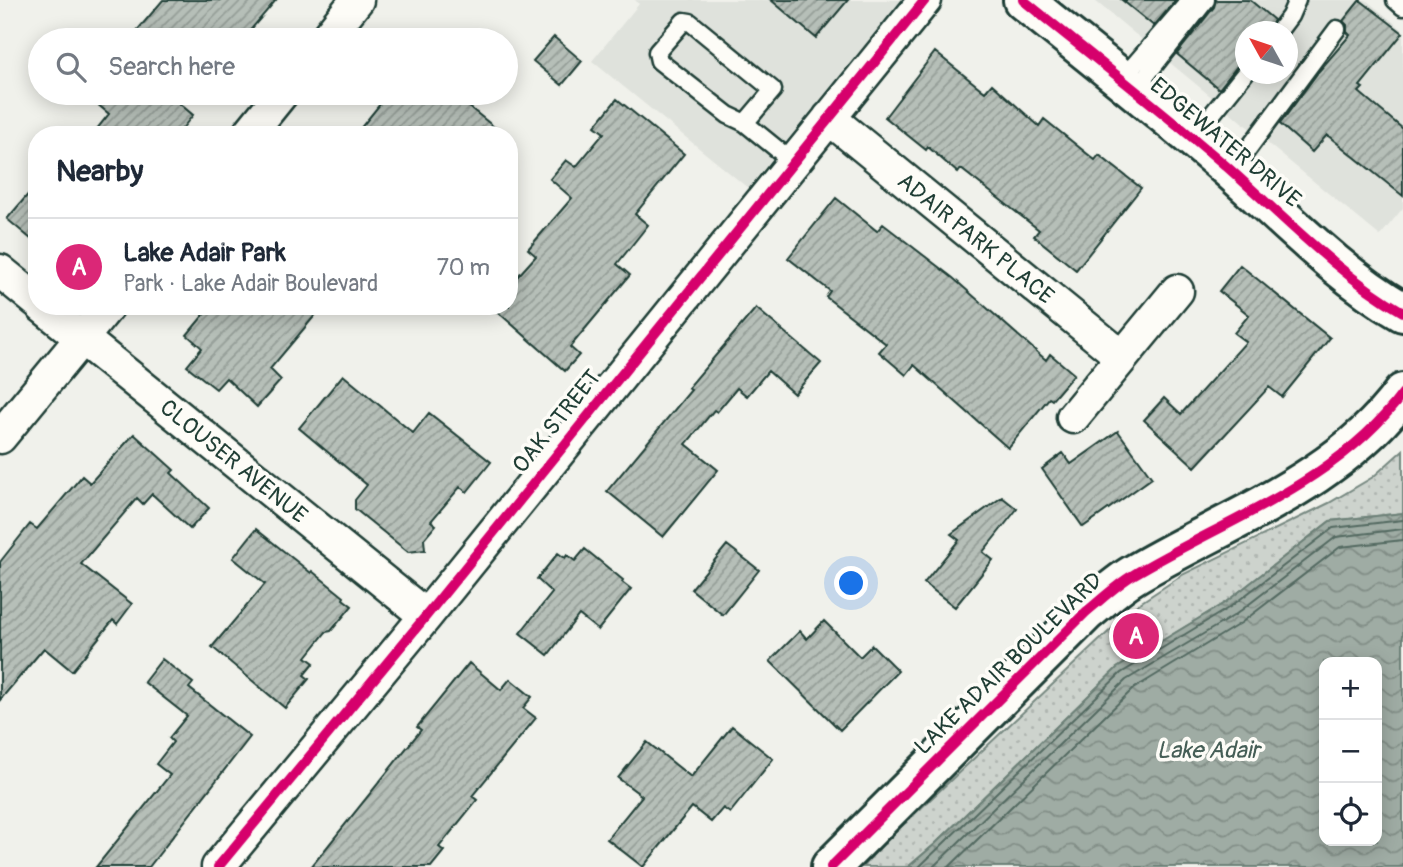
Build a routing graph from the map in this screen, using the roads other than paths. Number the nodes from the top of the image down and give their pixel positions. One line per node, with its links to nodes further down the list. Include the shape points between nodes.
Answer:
1 (357, 0): 10 (street)
2 (925, 0): 15 (street, OAK STREET)
3 (1190, 0): 13 (lane)
4 (1206, 0): 13 (lane)
5 (1297, 0): 9 (lane)
6 (1395, 0): 8 (lane)
7 (1035, 4): 13 (street, EDGEWATER DRIVE)
8 (1403, 7)
9 (1286, 21)
10 (335, 28)
11 (1337, 29): 20 (lane)
12 (1236, 84): 18 (lane)
13 (1127, 86): 18 (street, EDGEWATER DRIVE)
14 (272, 105): 17 (street)
15 (829, 118): 19 (street, OAK STREET); 28 (street, ADAIR PARK PLACE)
16 (745, 124): 16 (lane, via 659,61 657,52 684,21 773,90); 19 (lane)
17 (255, 126)
18 (1192, 139): 20 (street, EDGEWATER DRIVE)
19 (793, 163): 32 (street, OAK STREET)
20 (1231, 172): 24 (street, EDGEWATER DRIVE, via 1335,265)
21 (0, 271): 23 (street)
22 (1177, 291): 28 (street)
23 (28, 294)
24 (1403, 312)
25 (54, 315): 27 (street, CLOUSER AVENUE)
26 (101, 315): 27 (street)
27 (82, 339): 31 (street); 32 (street, CLOUSER AVENUE)
28 (1122, 358): 30 (street)
29 (1403, 393): 34 (street, LAKE ADAIR BOULEVARD, via 1365,435 1298,486 1130,577 1086,612)
30 (1073, 417)
31 (0, 438)
32 (426, 616): 33 (street, OAK STREET)
33 (218, 867)
34 (831, 867)

